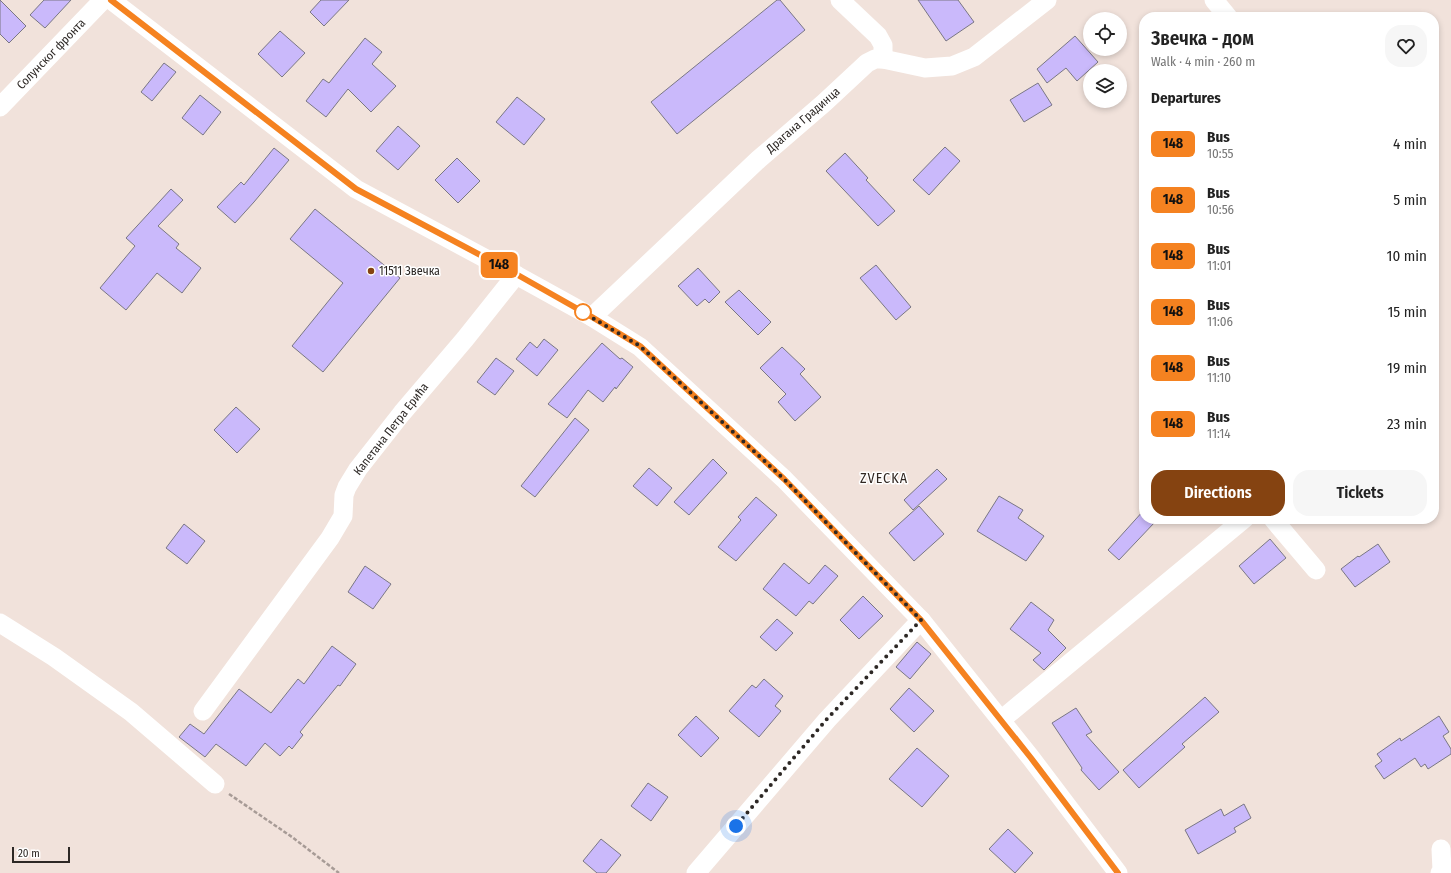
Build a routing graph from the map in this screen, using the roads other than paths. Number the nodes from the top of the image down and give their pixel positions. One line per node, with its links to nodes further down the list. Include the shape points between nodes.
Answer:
1 (103, 0): 8 (street, Солунског фронта)
2 (111, 0): 9 (street, via 356,189)
3 (840, 0): 7 (street, via 878,36 883,45)
4 (1047, 0): 7 (street, via 974,57 952,66 925,68)
5 (1214, 0): 6 (street)
6 (1224, 12)
7 (883, 59): 10 (street, Драгана Градинца, via 867,63 759,159)
8 (0, 107)
9 (516, 274): 10 (street); 16 (street, Капетана Петра Ерића, via 358,469 344,495 343,516 330,538)
10 (592, 317): 14 (street, via 640,346 784,479)
11 (1238, 524): 17 (street)
12 (1277, 524): 13 (street)
13 (1316, 570)
14 (921, 620): 17 (street); 20 (street, via 826,720)
15 (0, 623): 18 (street, via 54,657 131,712)
16 (203, 711)
17 (1001, 720): 21 (street)
18 (215, 784)
19 (1441, 849): 22 (street)
20 (696, 873)
21 (1118, 873)
22 (1440, 873)

